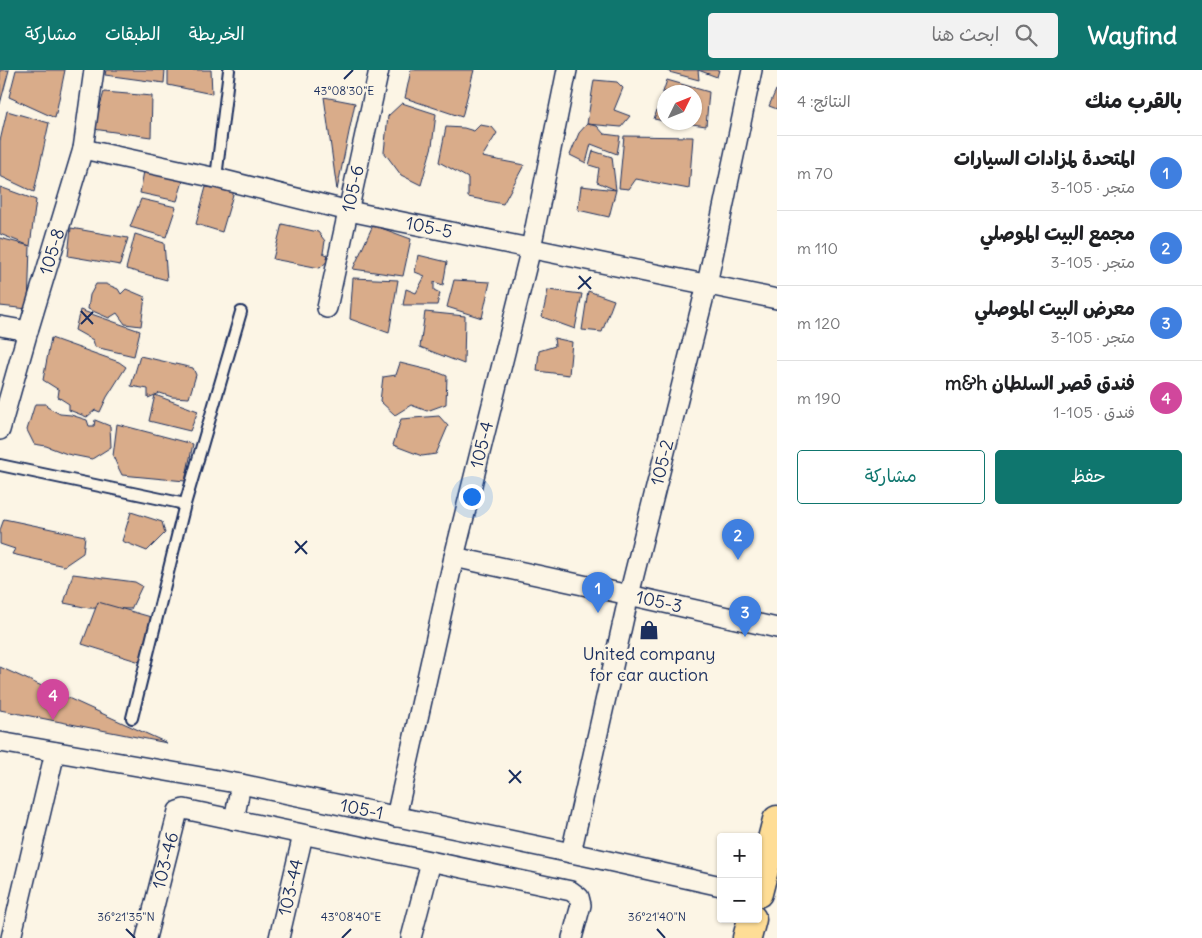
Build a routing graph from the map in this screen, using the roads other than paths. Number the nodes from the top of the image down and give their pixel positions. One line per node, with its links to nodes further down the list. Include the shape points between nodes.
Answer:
1 (94, 70): 6 (street, 105-8)
2 (229, 70): 7 (lane)
3 (379, 70): 8 (street, 105-6)
4 (567, 70): 9 (street, 105-4)
5 (752, 70): 10 (street, 105-2)
6 (83, 149): 7 (street, 105-5); 15 (street, 105-8)
7 (216, 178): 8 (street, 105-5)
8 (349, 211): 9 (street, 105-5); 12 (street, 105-6)
9 (531, 248): 10 (street, 105-5); 19 (street, 105-4)
10 (707, 284): 11 (street, 105-5); 20 (street, 105-2)
11 (777, 299)
12 (327, 308)
13 (241, 312): 18 (lane)
14 (0, 326): 15 (street)
15 (28, 332): 16 (street, 105-8)
16 (0, 430)
17 (0, 464): 18 (lane)
18 (185, 504): 22 (lane)
19 (454, 558): 20 (street, 105-3); 26 (street, 105-4)
20 (629, 595): 21 (street, 105-3); 30 (street, 105-2)
21 (777, 628)
22 (132, 718)
23 (0, 742): 24 (street, 105-1)
24 (55, 752): 25 (street, 105-1); 35 (street)
25 (241, 784): 26 (street, 105-1); 27 (street)
26 (396, 817): 30 (street, 105-1)
27 (234, 820): 29 (street); 36 (street, 103-46, via 178,810)
28 (777, 820): 32 (main road)
29 (303, 835): 31 (street); 37 (street, 103-44)
30 (571, 853): 33 (street, 105-1)
31 (431, 862): 38 (street); 39 (street, via 571,892 579,897 580,905)
32 (762, 878)
33 (717, 885)
34 (751, 923): 40 (main road)
35 (11, 938)
36 (146, 938)
37 (278, 938)
38 (411, 938)
39 (572, 938)
40 (747, 938)

